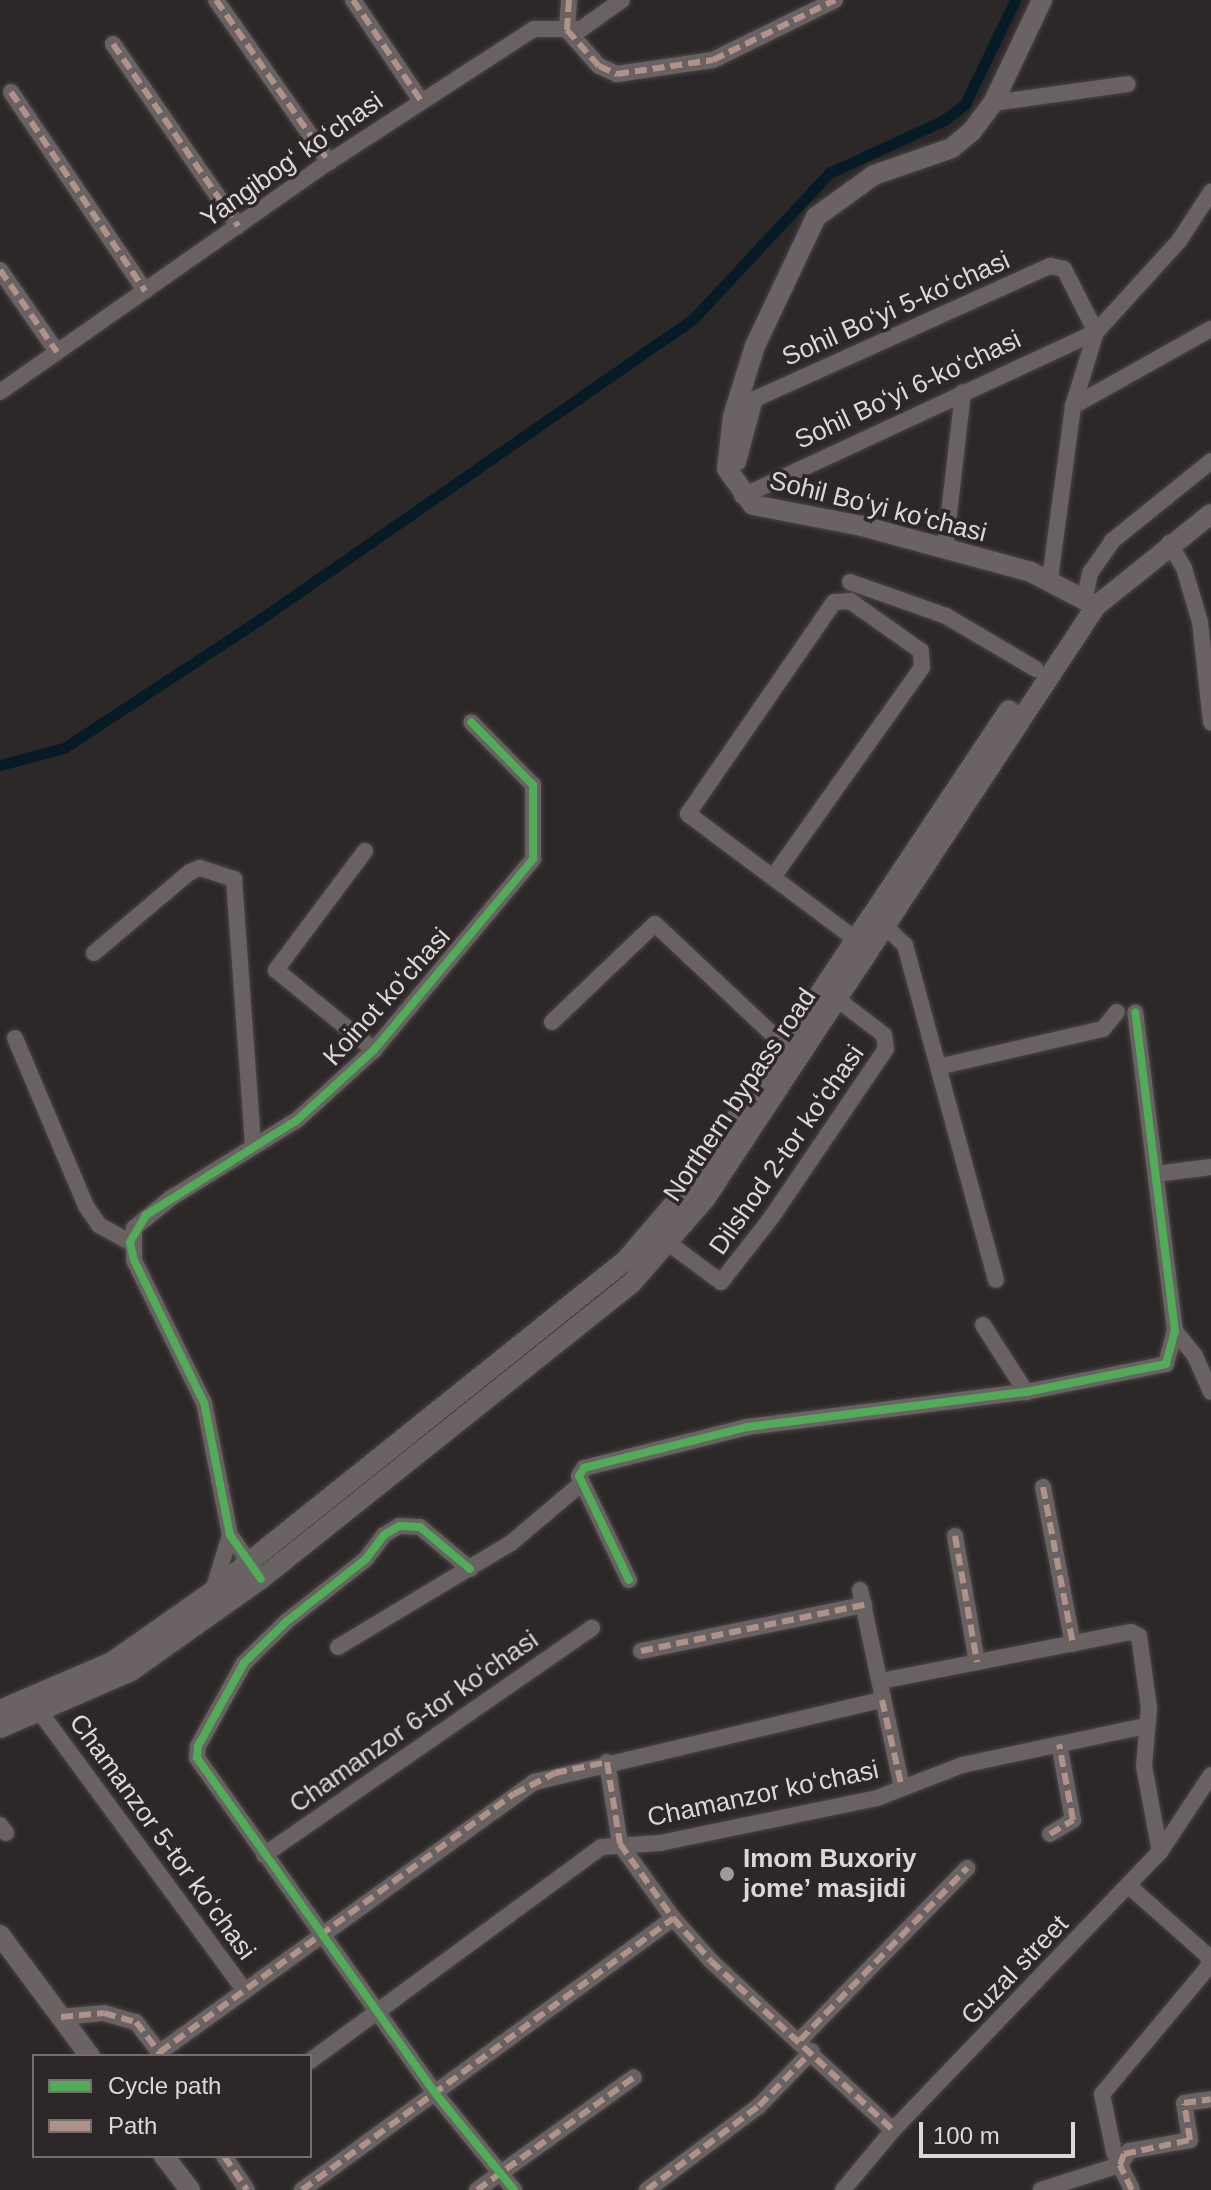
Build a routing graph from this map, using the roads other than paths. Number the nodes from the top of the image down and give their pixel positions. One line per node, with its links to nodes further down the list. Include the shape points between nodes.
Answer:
1 (216, 0): 13 (street)
2 (569, 0): 7 (street)
3 (622, 0): 7 (street, Yangibogʻ koʻchasi, via 596,22)
4 (835, 0): 7 (street, via 713,60 655,71 617,74 599,66)
5 (1042, 0): 12 (main road)
6 (360, 3): 11 (street)
7 (567, 30): 11 (street, Yangibogʻ koʻchasi, via 534,29)
8 (113, 44): 15 (street)
9 (1128, 84): 12 (street)
10 (11, 92): 17 (street)
11 (421, 101): 13 (street, Yangibogʻ koʻchasi)
12 (993, 103): 25 (main road, via 952,148 874,175 816,217 755,346 733,416)
13 (329, 162): 15 (street, Yangibogʻ koʻchasi)
14 (1211, 192): 19 (street, via 1179,241)
15 (238, 226): 17 (street, Yangibogʻ koʻchasi)
16 (0, 270): 20 (street)
17 (145, 291): 20 (street, Yangibogʻ koʻchasi)
18 (1211, 329): 23 (street)
19 (1096, 332): 22 (street, Sohil Boʻyi 6-koʻchasi); 23 (street); 25 (street, Sohil Boʻyi 5-koʻchasi, via 1064,269 1050,266 752,401 738,462)
20 (57, 352): 21 (street, Yangibogʻ koʻchasi)
21 (0, 392)
22 (963, 392): 26 (street, Sohil Boʻyi 6-koʻchasi); 30 (street)
23 (1073, 406): 31 (street)
24 (1211, 461): 33 (street, via 1112,541 1090,573)
25 (727, 469): 26 (main road, Sohil Boʻyi koʻchasi)
26 (742, 496): 30 (main road, Sohil Boʻyi koʻchasi, via 773,512 862,526)
27 (1211, 499): 33 (main road, Northern bypass road)
28 (1211, 514): 29 (main road, Northern bypass road)
29 (1169, 543): 33 (main road, Northern bypass road); 36 (street, via 1184,568 1200,622)
30 (945, 548): 31 (main road, Sohil Boʻyi koʻchasi)
31 (1050, 579): 33 (main road, Sohil Boʻyi koʻchasi)
32 (850, 582): 34 (street, via 946,616)
33 (1091, 601): 34 (main road, Northern bypass road); 39 (main road, Northern bypass road)
34 (1036, 669): 40 (main road, Northern bypass road)
35 (471, 722): 48 (street, Koinot koʻchasi, via 533,785 533,859)
36 (1211, 722)
37 (365, 851): 48 (street, via 276,970)
38 (773, 877): 38 (street, via 692,819 689,808 834,602 850,601 921,651 922,667); 40 (street)
39 (884, 925): 40 (main road, Northern bypass road); 49 (street, via 905,945)
40 (862, 944): 42 (main road, Northern bypass road); 47 (main road, Northern bypass road)
41 (94, 953): 50 (street, via 190,872 200,868 234,879)
42 (837, 999): 54 (main road, Northern bypass road, via 705,1199); 54 (street, Dilshod 2-tor koʻchasi, via 884,1035 886,1049 771,1218 721,1282)
43 (1117, 1012): 49 (street, via 1103,1029)
44 (1135, 1012): 52 (street)
45 (552, 1022): 47 (street, via 655,924)
46 (15, 1038): 53 (street, via 86,1206 99,1225)
47 (785, 1046): 58 (main road, Northern bypass road, via 679,1202)
48 (374, 1050): 50 (street, Koinot koʻchasi, via 297,1120)
49 (938, 1067): 55 (street)
50 (253, 1145): 53 (street, Koinot koʻchasi, via 146,1215)
51 (1211, 1167): 52 (street)
52 (1156, 1174): 57 (street)
53 (130, 1242): 63 (street, via 204,1403)
54 (667, 1242): 58 (main road, Northern bypass road, via 631,1284)
55 (996, 1280)
56 (983, 1325): 59 (street)
57 (1175, 1331): 59 (street, via 1170,1358 1158,1369); 60 (street, via 1195,1356)
58 (530, 1353): 66 (main road, Northern bypass road)
59 (1026, 1392): 61 (street, via 747,1427 584,1468 579,1472)
60 (1211, 1392)
61 (582, 1483): 65 (street, via 511,1543); 67 (street)
62 (1043, 1487): 70 (street)
63 (230, 1535): 66 (street); 68 (street)
64 (955, 1536): 73 (street)
65 (470, 1569): 71 (street); 87 (street, via 429,1532 399,1526 244,1663 198,1746 197,1758)
66 (255, 1572): 68 (main road, Northern bypass road); 77 (main road, Northern bypass road, via 131,1671)
67 (629, 1580)
68 (213, 1591): 76 (main road, Northern bypass road, via 112,1662)
69 (592, 1628): 87 (street, Chamanzor 6-tor koʻchasi)
70 (1073, 1644): 73 (street); 78 (street, via 1131,1632 1139,1636 1149,1708)
71 (338, 1647)
72 (641, 1651): 74 (street, via 862,1598)
73 (977, 1662): 74 (street)
74 (881, 1681): 75 (street)
75 (882, 1700): 81 (street, Chamanzor 5-tor koʻchasi); 83 (street)
76 (0, 1710)
77 (40, 1712): 79 (main road, Northern bypass road); 93 (street, Chamanzor 5-tor koʻchasi)
78 (1146, 1726): 80 (street, Chamanzor koʻchasi); 86 (street, via 1144,1766)
79 (0, 1728)
80 (1059, 1744): 83 (street, Chamanzor koʻchasi, via 962,1765); 84 (street, via 1073,1820)
81 (607, 1762): 85 (street, Chamanzor koʻchasi); 92 (street, Chamanzor 5-tor koʻchasi, via 555,1773 514,1794)
82 (1211, 1775): 86 (street, Guzal street)
83 (902, 1788): 85 (street, Chamanzor koʻchasi, via 877,1798 660,1843)
84 (1050, 1834)
85 (620, 1844): 90 (street, Chamanzor koʻchasi); 94 (street, Chamanzor koʻchasi, via 601,1847)
86 (1160, 1852): 89 (street, Guzal street)
87 (264, 1855): 92 (street)
88 (967, 1868): 96 (street)
89 (1129, 1886): 103 (street, Guzal street); 106 (street, via 1207,1955 1210,1965 1102,2094)
90 (673, 1918): 96 (street, Chamanzor koʻchasi, via 711,1961); 101 (street)
91 (0, 1935): 95 (main road)
92 (322, 1938): 93 (street, Chamanzor 5-tor koʻchasi); 94 (street)
93 (245, 1991): 98 (street, Chamanzor 5-tor koʻchasi)
94 (380, 2010): 99 (street, Chamanzor koʻchasi); 101 (street)
95 (61, 2017): 97 (main road); 98 (street, via 123,2017 136,2022)
96 (806, 2046): 103 (street, Chamanzor koʻchasi); 113 (street, via 759,2106)
97 (89, 2054)
98 (161, 2054)
99 (312, 2060)
100 (634, 2077): 107 (street)
101 (435, 2093): 107 (street); 110 (street)
102 (1211, 2099): 106 (street, via 1184,2103 1190,2140 1129,2151)
103 (893, 2130): 114 (street, Guzal street)
104 (166, 2158): 108 (main road)
105 (225, 2158): 109 (street)
106 (1120, 2165): 115 (street); 116 (street)
107 (501, 2172): 111 (street); 112 (street)
108 (190, 2190)
109 (247, 2190)
110 (302, 2190)
111 (477, 2190)
112 (514, 2190)
113 (647, 2190)
114 (843, 2190)
115 (1041, 2190)
116 (1132, 2190)

